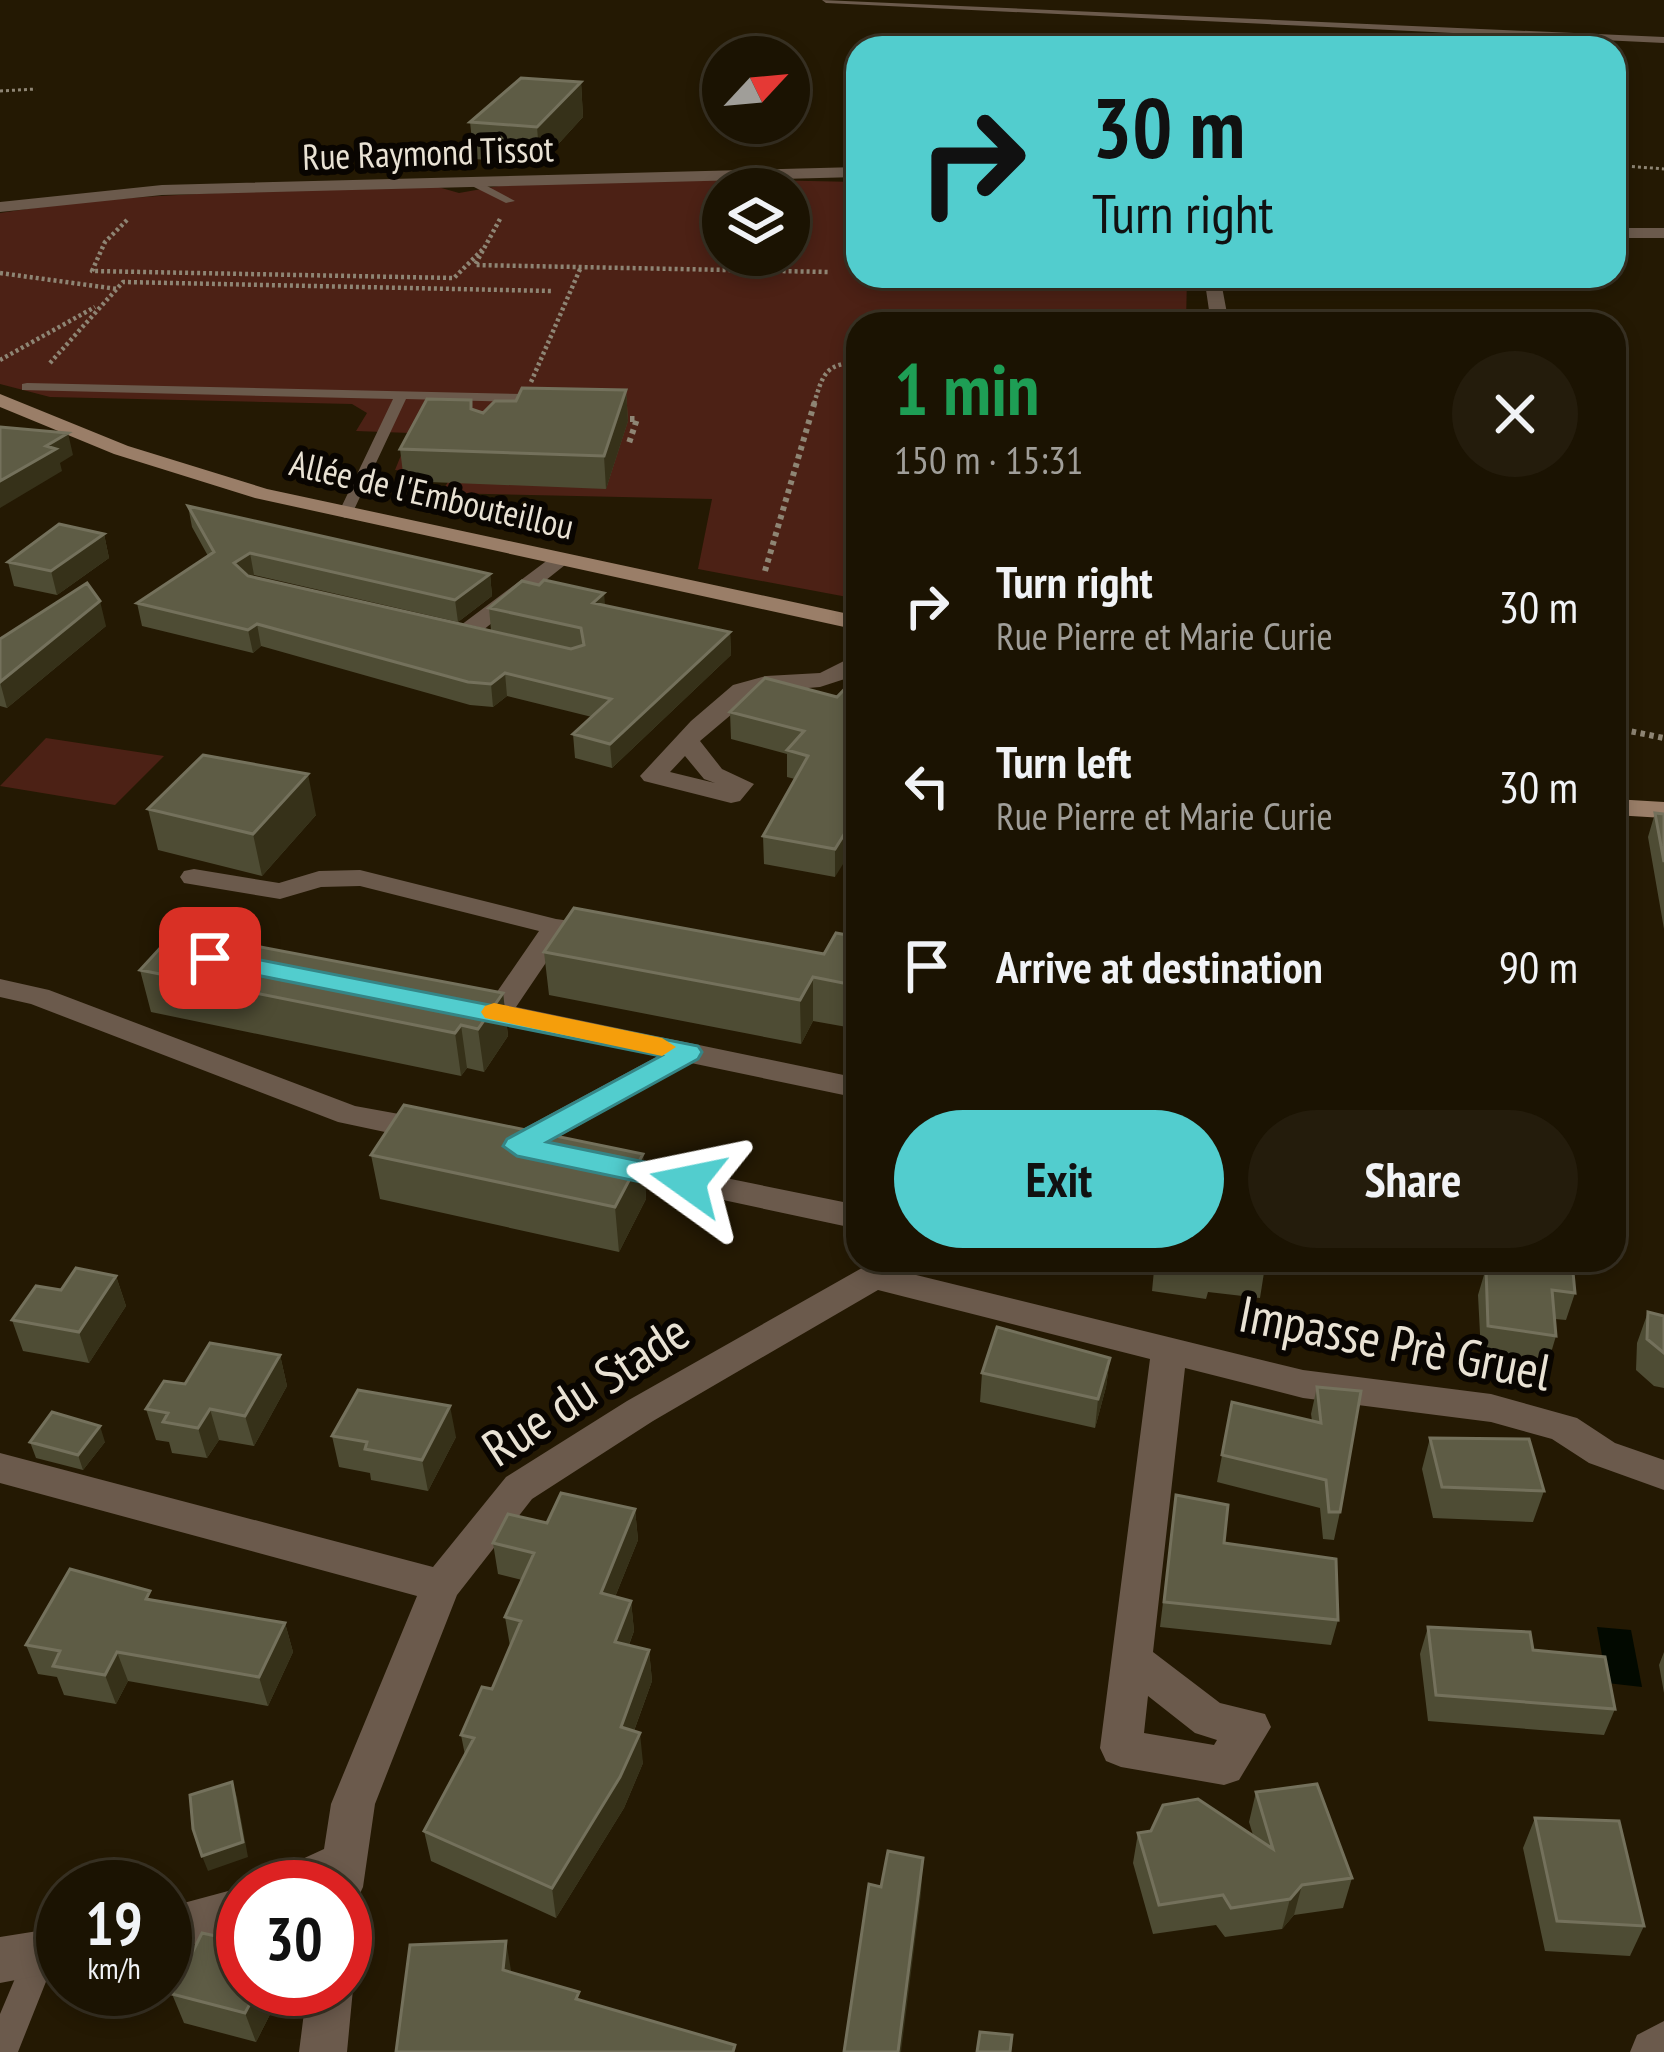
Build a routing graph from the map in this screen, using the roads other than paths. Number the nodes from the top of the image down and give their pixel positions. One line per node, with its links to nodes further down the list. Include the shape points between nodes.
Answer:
1 (826, 0): 2 (lane)
2 (1580, 36)
3 (1626, 38): 4 (lane)
4 (1664, 40)
5 (846, 172): 6 (street, Rue Raymond Tissot)
6 (470, 181): 7 (lane); 8 (street, Rue Raymond Tissot, via 125,192)
7 (510, 201)
8 (0, 207)
9 (1626, 233): 10 (street)
10 (1664, 233)
11 (27, 388): 12 (lane)
12 (400, 396): 13 (lane); 17 (lane)
13 (503, 398): 14 (lane); 16 (lane)
14 (524, 398)
15 (0, 400): 17 (street, Allée de l'Embouteillou, via 186,472)
16 (493, 417)
17 (345, 514): 18 (street, Allée de l'Embouteillou)
18 (557, 560): 19 (street, Allée de l'Embouteillou); 20 (street)
19 (846, 620)
20 (466, 634)
21 (846, 673): 22 (street, via 746,686)
22 (686, 740)
23 (1626, 808): 24 (street)
24 (1664, 810)
25 (194, 877): 26 (street, via 280,891 360,878)
26 (556, 927): 27 (street); 30 (street)
27 (626, 936)
28 (0, 988): 33 (street, via 349,1115)
29 (431, 1000): 30 (street)
30 (498, 1012): 31 (street)
31 (688, 1052): 32 (street); 34 (street, via 507,1144)
32 (846, 1085)
33 (454, 1135)
34 (846, 1215)
35 (883, 1272): 40 (street, Rue du Stade, via 519,1488)
36 (903, 1272): 37 (street, Impasse Prè Gruel)
37 (1169, 1353): 39 (street, Impasse Prè Gruel, via 1303,1384 1491,1408 1564,1428 1602,1453); 41 (street)
38 (0, 1468): 40 (street)
39 (1664, 1474)
40 (441, 1586): 42 (street, Rue du Stade, via 353,1804)
41 (1130, 1658)
42 (344, 1860)
43 (35, 1954): 46 (lane)
44 (327, 2016): 47 (street)
45 (1664, 2045): 48 (street)
46 (1, 2052)
47 (323, 2052)
48 (1654, 2052)

